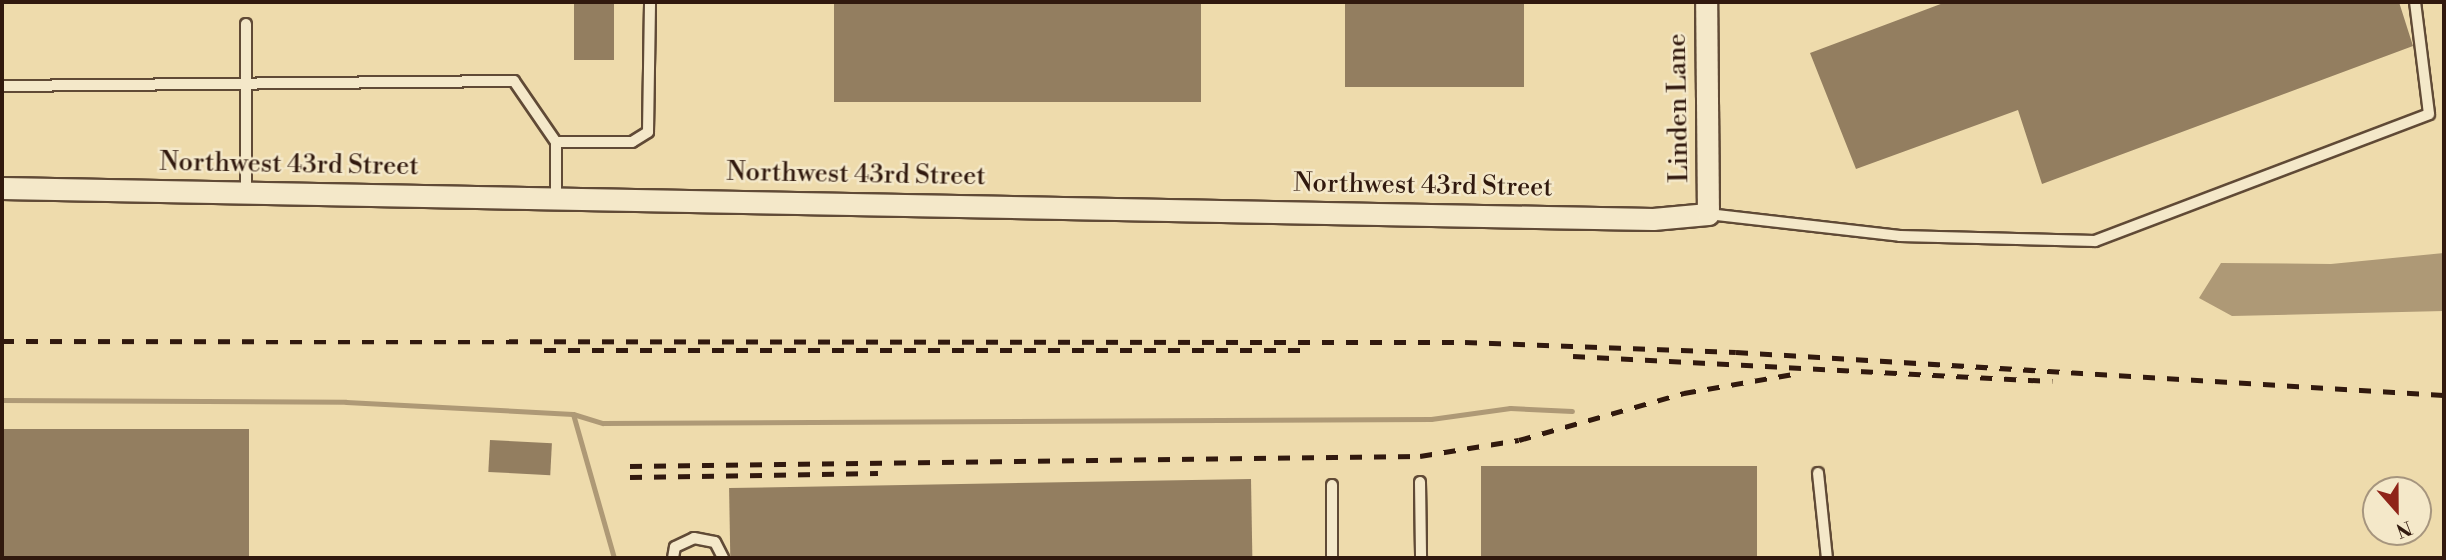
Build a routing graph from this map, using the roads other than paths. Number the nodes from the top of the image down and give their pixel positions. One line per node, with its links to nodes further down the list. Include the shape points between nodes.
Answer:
1 (650, 2): 7 (lane, via 648,132 632,142)
2 (1706, 2): 11 (street, Linden Lane)
3 (2415, 2): 11 (lane, via 2429,114 2095,240 1900,236)
4 (246, 24): 6 (lane)
5 (2, 86): 6 (lane)
6 (244, 86): 7 (lane, via 514,81); 9 (lane)
7 (556, 142): 10 (lane)
8 (2, 188): 9 (street, Northwest 43rd Street)
9 (246, 192): 10 (street, Northwest 43rd Street)
10 (556, 198): 11 (street, Northwest 43rd Street, via 1640,218)
11 (1708, 214)
12 (1818, 472): 19 (lane)
13 (1420, 482): 18 (lane)
14 (1332, 485): 17 (lane)
15 (673, 558): 16 (lane, via 675,547 694,538 716,542)
16 (723, 558)
17 (1332, 558)
18 (1421, 558)
19 (1827, 558)

